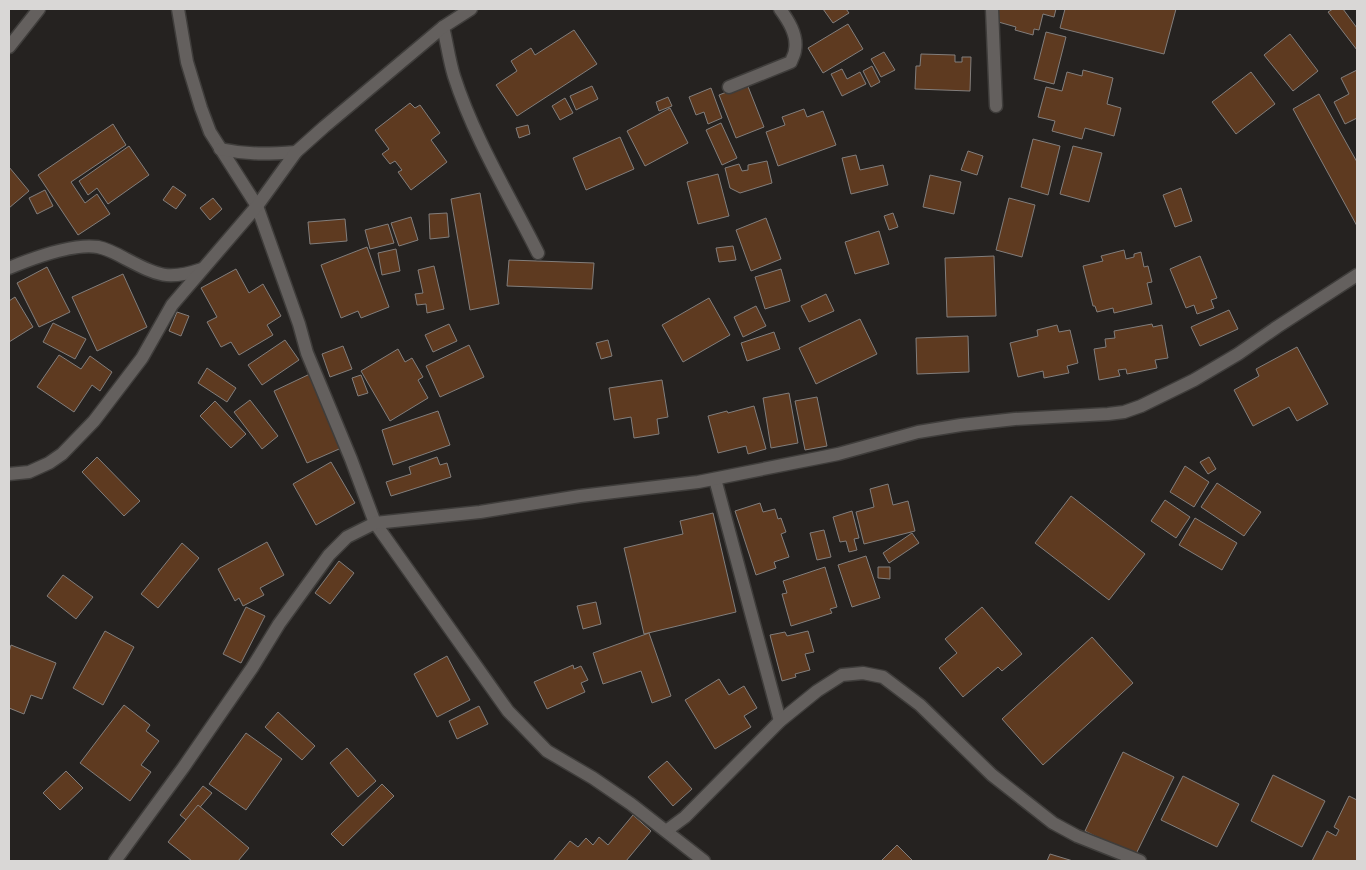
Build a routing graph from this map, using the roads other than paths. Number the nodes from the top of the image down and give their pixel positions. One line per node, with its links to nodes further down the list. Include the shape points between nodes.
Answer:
1 (39, 9): 7 (street)
2 (178, 9): 10 (street, via 187,62 200,108)
3 (471, 9): 6 (street)
4 (780, 9): 8 (street, via 794,37 796,50 791,62)
5 (992, 9): 9 (street)
6 (443, 27): 11 (street); 13 (street, via 454,75 472,121)
7 (9, 47)
8 (729, 87)
9 (996, 106)
10 (220, 149): 11 (street, via 267,155); 12 (street)
11 (296, 152): 12 (street)
12 (257, 206): 15 (street); 19 (street, via 307,353)
13 (538, 252)
14 (9, 268): 15 (street, via 40,255 96,247 110,250 164,276)
15 (202, 269): 17 (street, via 172,305 142,358 94,421 49,463 29,472)
16 (1357, 275): 18 (street, via 1223,363 1150,402 1124,412 1015,419 918,432 838,454)
17 (9, 474)
18 (715, 479): 19 (street); 20 (street)
19 (376, 524): 21 (street, via 508,710 547,751 593,778); 22 (street, via 347,537 329,555 279,624 184,768)
20 (780, 721): 21 (street); 24 (street, via 842,675 863,673 883,677 920,706 992,775 1053,823)
21 (666, 832): 23 (street)
22 (114, 861)
23 (704, 861)
24 (1140, 861)

